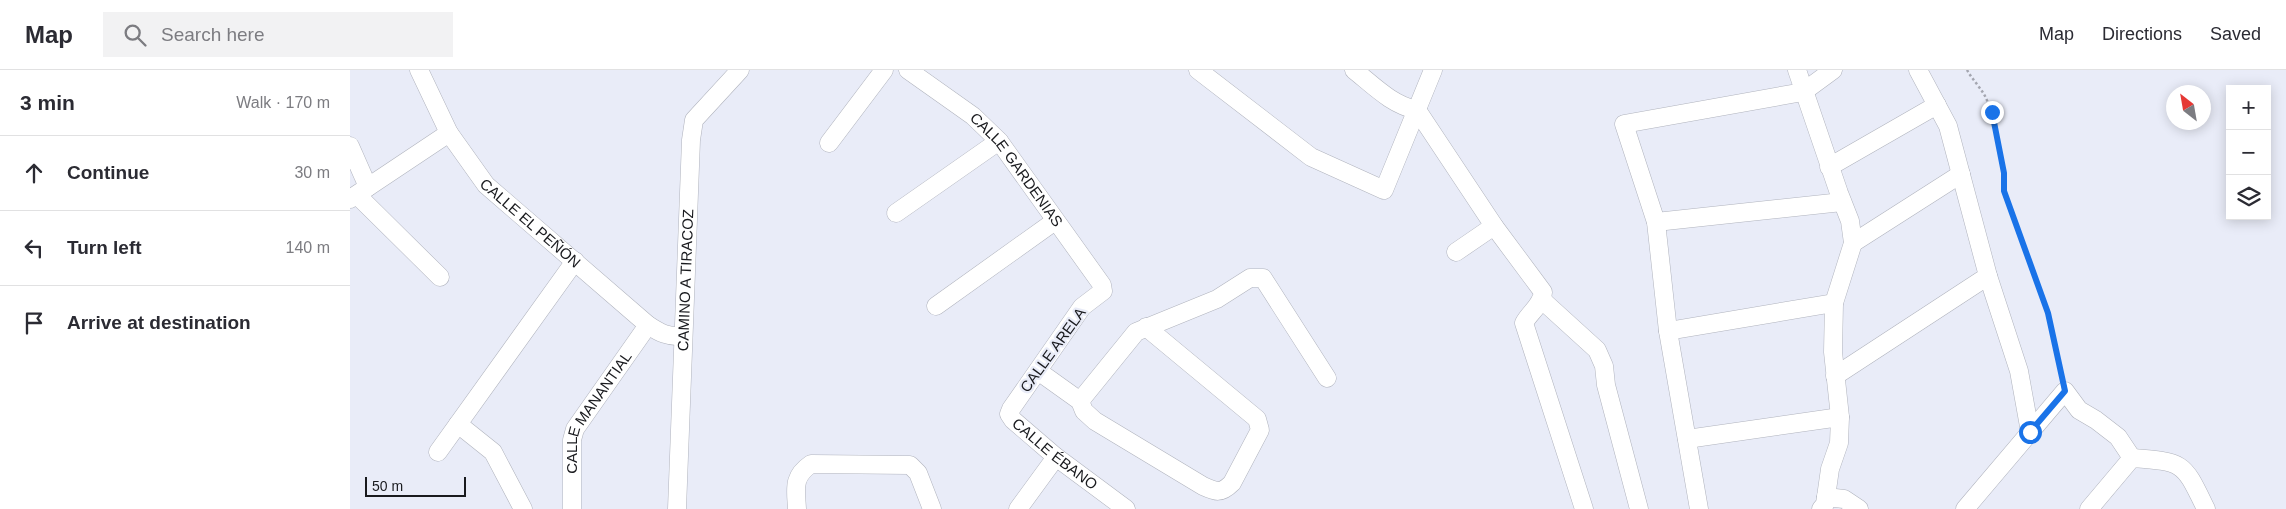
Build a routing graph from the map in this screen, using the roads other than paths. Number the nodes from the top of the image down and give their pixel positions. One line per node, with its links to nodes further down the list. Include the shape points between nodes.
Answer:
1 (419, 70): 14 (street, CALLE EL PEÑÓN)
2 (740, 70): 38 (street, CAMINO A TIRACOZ, via 694,120)
3 (884, 70): 16 (street)
4 (908, 70): 15 (street, CALLE GARDENIAS, via 973,116)
5 (1198, 70): 13 (street, via 1311,157 1384,190)
6 (1354, 70): 13 (street, via 1389,99 1404,108)
7 (1433, 70): 13 (street)
8 (1797, 70): 11 (street)
9 (1833, 70): 11 (street)
10 (1918, 70): 12 (street)
11 (1802, 92): 18 (street); 24 (street, via 1624,124)
12 (1937, 105): 18 (street); 19 (street, via 1948,126)
13 (1417, 110): 25 (street)
14 (450, 133): 20 (street); 28 (street, CALLE EL PEÑÓN, via 486,185)
15 (999, 141): 22 (street); 23 (street, CALLE GARDENIAS)
16 (829, 143)
17 (350, 146): 20 (street)
18 (1829, 167): 21 (street)
19 (1961, 174): 26 (street); 29 (street)
20 (358, 194): 30 (street)
21 (1842, 202): 24 (street); 26 (street, via 1850,221)
22 (896, 213)
23 (1056, 221): 31 (street, CALLE GARDENIAS, via 1102,285); 34 (street)
24 (1656, 222): 37 (street)
25 (1494, 226): 27 (street); 32 (street, via 1540,285)
26 (1853, 243): 33 (street)
27 (1456, 252)
28 (575, 261): 35 (street, CALLE EL PEÑÓN); 45 (street)
29 (1988, 276): 40 (street); 46 (street, via 2019,371)
30 (440, 277)
31 (1103, 291): 39 (street, CALLE ARELA, via 1082,307)
32 (1542, 300): 59 (street, via 1524,323); 60 (street, via 1597,350 1604,366 1606,385)
33 (1834, 303): 37 (street); 40 (street)
34 (936, 306)
35 (648, 325): 38 (street, CALLE EL PEÑÓN, via 667,335); 53 (street, CALLE MANANTIAL, via 575,429 572,440)
36 (1146, 326): 41 (street, via 1217,299 1250,278 1263,278); 42 (street, via 1126,342); 42 (street, via 1252,413 1260,424 1260,430 1232,483 1220,492 1203,486 1095,420 1084,411)
37 (1668, 331): 47 (street)
38 (682, 336): 54 (street, CAMINO A TIRACOZ)
39 (1038, 371): 42 (street); 43 (street, CALLE ARELA)
40 (1835, 376): 44 (street)
41 (1327, 378)
42 (1080, 401)
43 (1009, 414): 49 (street, CALLE ÉBANO)
44 (1840, 417): 47 (street); 51 (street, via 1839,443)
45 (458, 424): 48 (street); 52 (street, via 493,452)
46 (2030, 432): 50 (street, via 2065,391 2079,410 2118,438); 63 (street)
47 (1687, 439): 61 (street)
48 (438, 452)
49 (1056, 458): 57 (street); 58 (street, CALLE ÉBANO)
50 (2132, 458): 64 (street); 65 (street, via 2167,460 2181,466)
51 (1824, 503): 62 (street, via 1844,498)
52 (523, 509)
53 (572, 509)
54 (676, 509)
55 (797, 509): 56 (street, via 796,480 811,464 910,465 918,473)
56 (932, 509)
57 (1018, 509)
58 (1126, 509)
59 (1584, 509)
60 (1639, 509)
61 (1699, 509)
62 (1860, 509)
63 (1965, 509)
64 (2089, 509)
65 (2206, 509)

